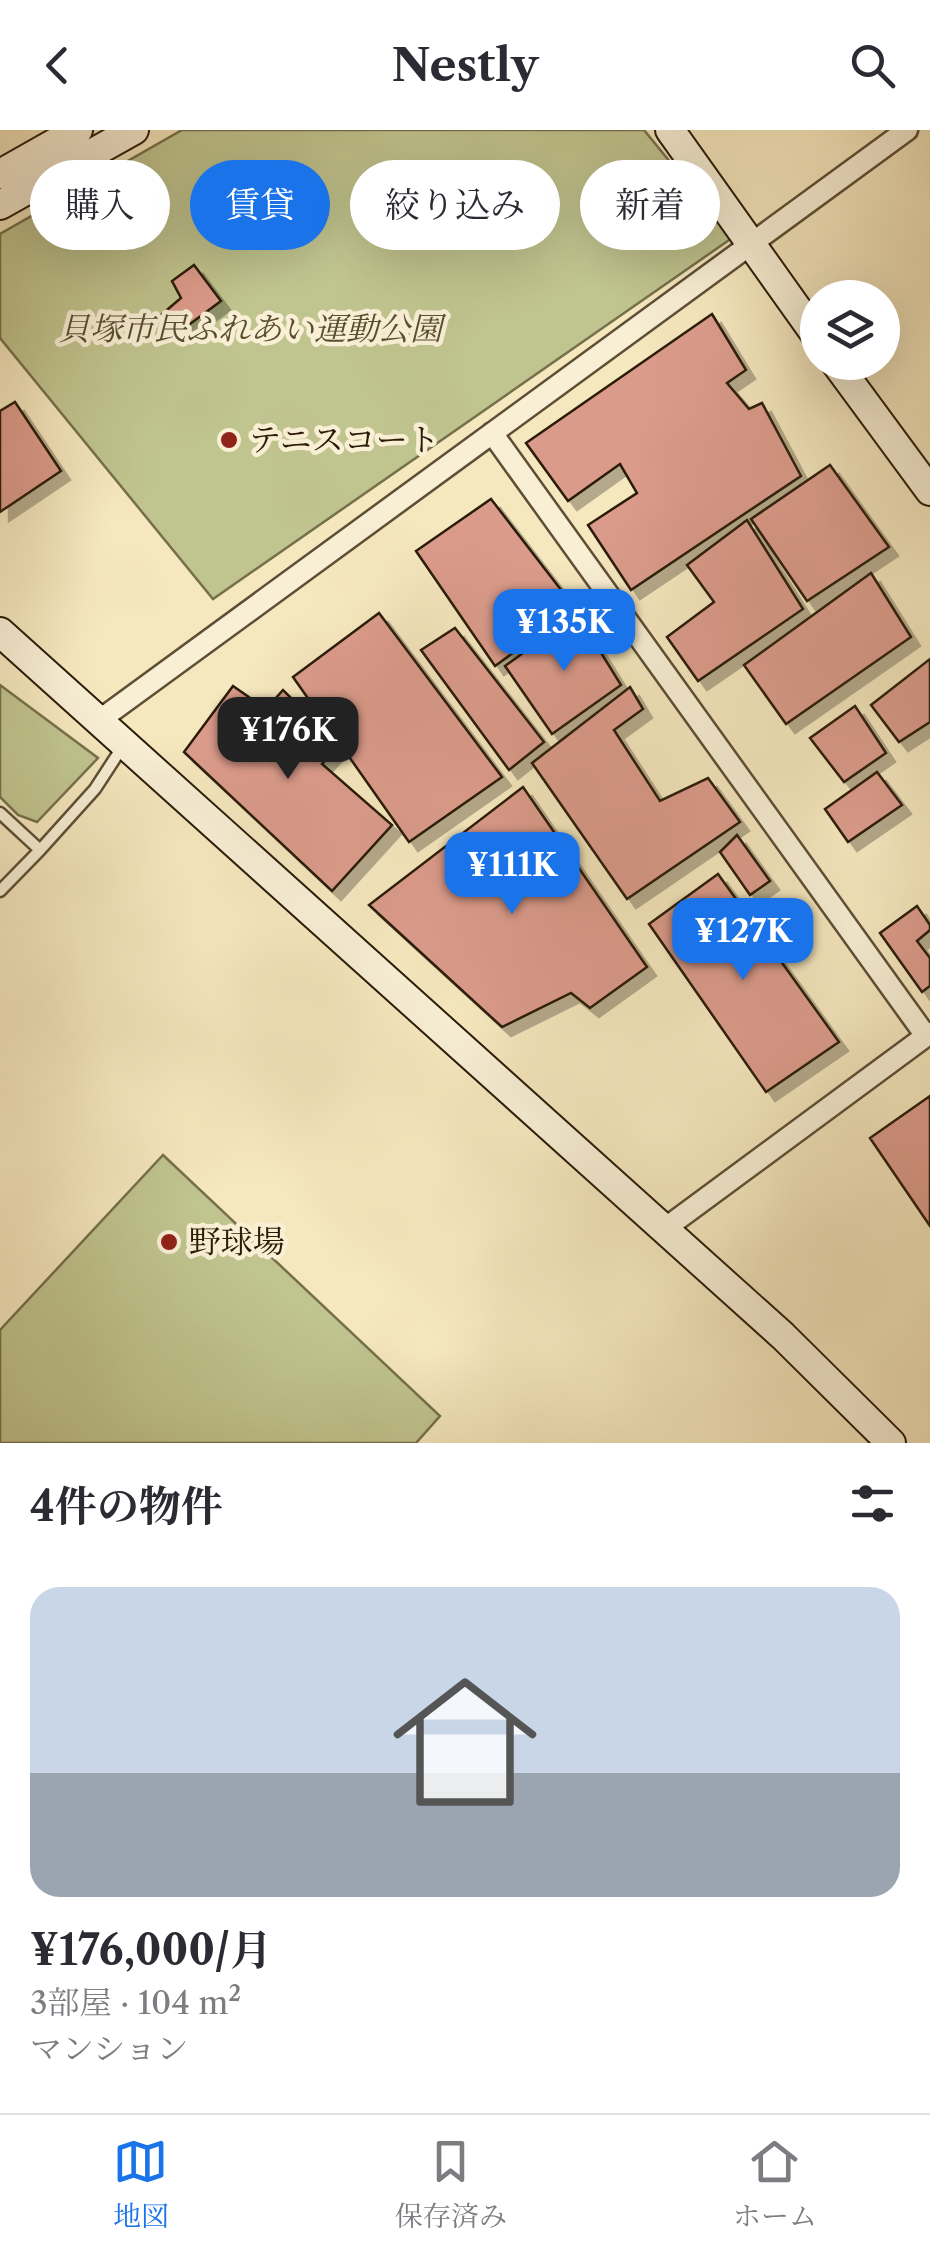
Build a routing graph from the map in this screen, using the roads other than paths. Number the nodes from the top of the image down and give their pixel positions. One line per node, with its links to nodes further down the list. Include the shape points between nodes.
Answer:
1 (78, 130): 5 (street)
2 (134, 130): 6 (street)
3 (670, 130): 7 (street)
4 (906, 130): 7 (street)
5 (0, 174)
6 (0, 205)
7 (750, 244): 8 (street); 10 (street)
8 (800, 313)
9 (848, 380): 11 (street)
10 (492, 432): 13 (street); 18 (street)
11 (930, 491)
12 (0, 632): 13 (street)
13 (97, 722): 14 (street)
14 (123, 746): 16 (lane); 19 (street)
15 (0, 813): 16 (lane)
16 (40, 850): 17 (lane)
17 (0, 891)
18 (928, 1035): 19 (street)
19 (663, 1230): 20 (street)
20 (891, 1443)

